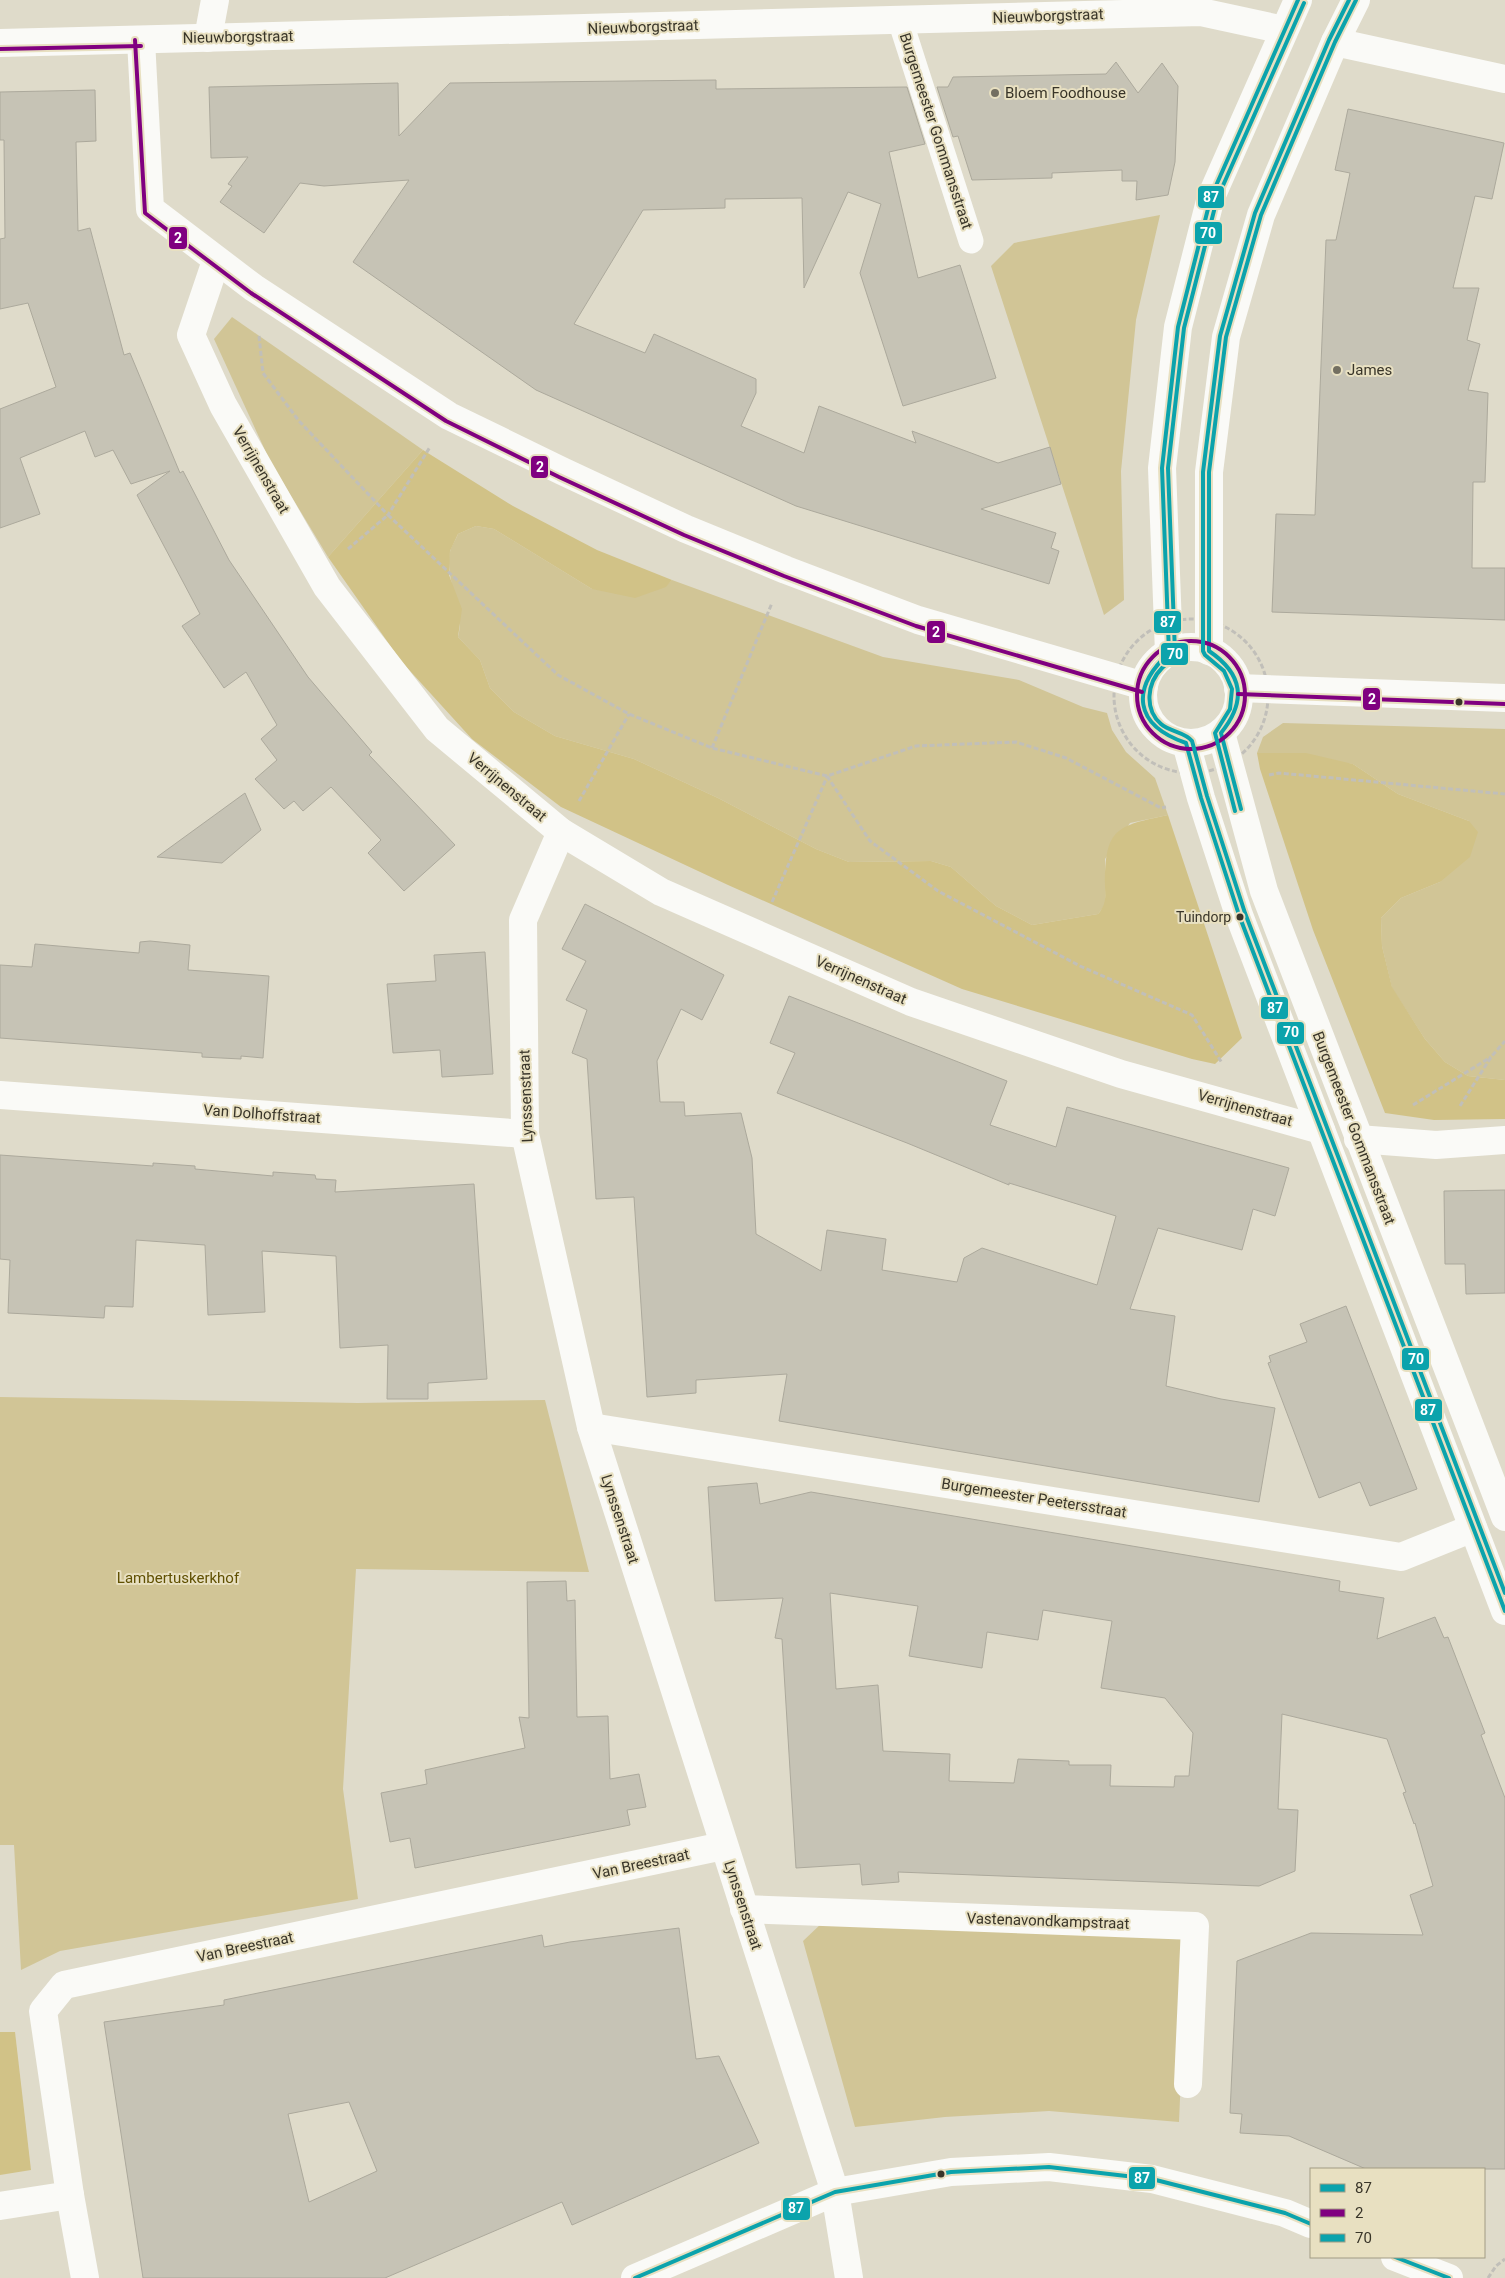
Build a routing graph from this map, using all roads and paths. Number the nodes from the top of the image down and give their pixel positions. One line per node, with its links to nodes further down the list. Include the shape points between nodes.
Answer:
1 (214, 0): 7 (street)
2 (1298, 0): 6 (street)
3 (1356, 0): 9 (street)
4 (964, 9): 5 (street, Nieuwborgstraat); 6 (street, Nieuwborgstraat, via 1201,12)
5 (900, 20): 7 (street, Nieuwborgstraat); 12 (lane, Burgemeester Gommansstraat)
6 (1284, 30): 20 (street, via 1211,197 1178,327 1162,468)
7 (208, 38): 8 (street, Nieuwborgstraat)
8 (141, 40): 10 (street, Nieuwborgstraat); 13 (street, via 150,209)
9 (1336, 42): 11 (street); 19 (street, via 1261,215 1226,337 1209,472)
10 (0, 43)
11 (1505, 79)
12 (971, 241)
13 (216, 261): 14 (street); 18 (street, Verrijnenstraat, via 191,335 223,405)
14 (254, 288): 15 (street); 16 (path, via 263,373 299,421)
15 (449, 416): 16 (path); 17 (street, via 686,529)
16 (388, 515): 18 (path); 28 (path, via 558,675)
17 (786, 570): 23 (street, via 918,620); 31 (path)
18 (319, 573): 37 (street, Verrijnenstraat, via 437,730)
19 (1208, 621): 20 (path); 21 (street); 26 (path, via 1231,630 1249,646 1262,666)
20 (1168, 622): 22 (street); 23 (path, via 1144,635 1126,654)
21 (1208, 651): 22 (street, via 1190,647); 25 (street, via 1229,666)
22 (1169, 653): 24 (street, via 1156,662)
23 (1116, 678): 24 (street); 34 (path, via 1114,702 1119,725 1131,745 1149,761)
24 (1144, 686): 30 (street, via 1145,710 1155,727 1166,736)
25 (1238, 688): 26 (street); 29 (street, via 1238,703 1233,717)
26 (1267, 689): 27 (street); 32 (path, via 1266,711 1259,732)
27 (1505, 698)
28 (629, 714): 31 (path); 36 (path)
29 (1221, 733): 30 (street, via 1211,739); 32 (street, Burgemeester Gommansstraat)
30 (1186, 743): 34 (street)
31 (712, 748): 33 (path)
32 (1232, 773): 34 (path, via 1212,770); 35 (path, via 1279,773); 46 (street, Burgemeester Gommansstraat, via 1264,891)
33 (827, 776): 34 (path, via 916,746 1016,742 1066,758 1161,808); 38 (path); 43 (path, via 870,841 938,891 1080,966 1192,1015)
34 (1198, 785): 44 (street, via 1239,915)
35 (1505, 794)
36 (580, 798)
37 (561, 832): 43 (street, Verrijnenstraat, via 661,892 911,1002 1121,1074); 45 (street, Lynssenstraat, via 523,920)
38 (777, 890)
39 (1505, 1041): 40 (path)
40 (1491, 1057): 42 (path); 48 (path)
41 (0, 1095): 45 (street, Van Dolhoffstraat)
42 (1408, 1108)
43 (1251, 1110): 44 (street, Verrijnenstraat)
44 (1321, 1130): 46 (street, Verrijnenstraat); 51 (street)
45 (525, 1134): 49 (street, Lynssenstraat)
46 (1358, 1139): 48 (street, Verrijnenstraat); 50 (street, Burgemeester Gommansstraat)
47 (1505, 1140): 48 (street, Verrijnenstraat)
48 (1436, 1145)
49 (591, 1427): 51 (street, Burgemeester Peetersstraat, via 1401,1557); 53 (street, Lynssenstraat)
50 (1505, 1517)
51 (1473, 1528): 52 (street)
52 (1505, 1611)
53 (723, 1846): 54 (street, Lynssenstraat); 57 (street, Van Breestraat, via 64,1985 43,2011)
54 (744, 1909): 55 (street, Vastenavondkampstraat, via 1195,1926); 56 (street, Lynssenstraat)
55 (1188, 2084)
56 (835, 2192): 59 (street, via 951,2172 1049,2168 1152,2179 1285,2213); 63 (street); 64 (street, Lynssenstraat)
57 (70, 2195): 58 (street); 62 (street, Van Breestraat)
58 (0, 2206)
59 (1310, 2224)
60 (1398, 2258): 65 (street)
61 (1505, 2259): 66 (path)
62 (85, 2278)
63 (636, 2278)
64 (848, 2278)
65 (1449, 2278)
66 (1488, 2278)

